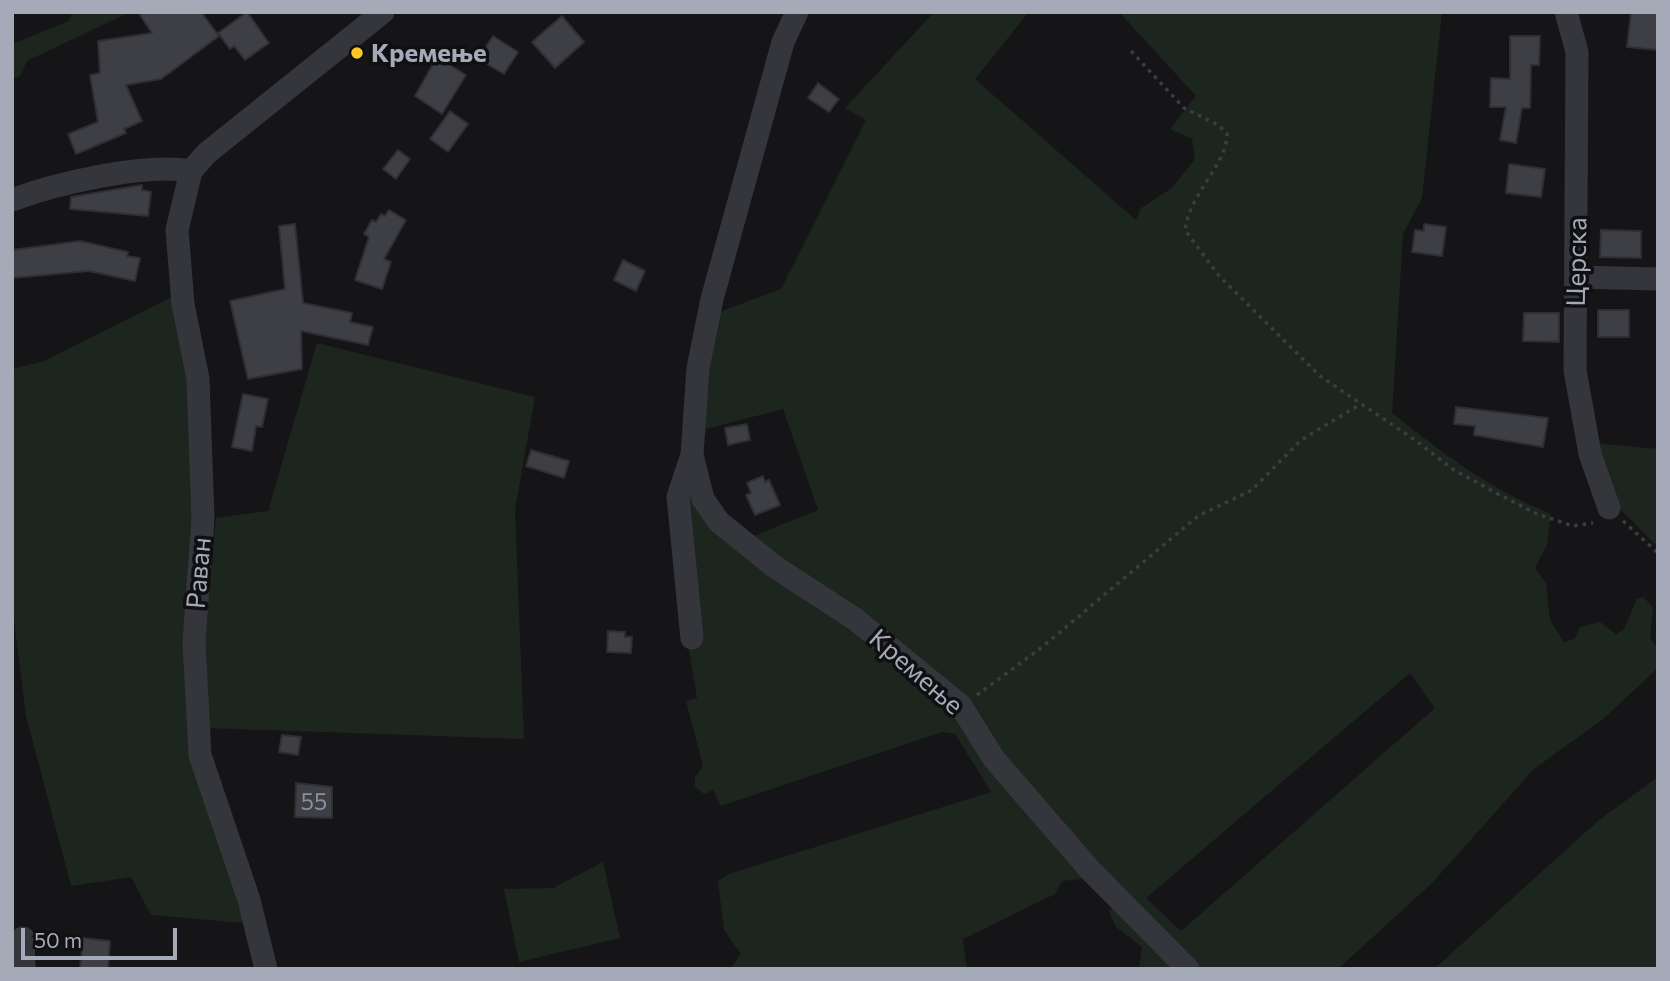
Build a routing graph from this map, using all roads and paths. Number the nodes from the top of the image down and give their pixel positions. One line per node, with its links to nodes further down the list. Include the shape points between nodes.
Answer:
1 (383, 12): 5 (street, Раван, via 223,138)
2 (797, 12): 10 (street, Кремење, via 783,42 712,299 698,368)
3 (1566, 12): 7 (street, Церска, via 1577,52)
4 (1131, 51): 9 (path, via 1185,108 1227,133 1227,146 1187,210 1185,230 1238,295 1320,376)
5 (191, 171): 6 (street, via 168,167 45,188); 17 (street, Раван, via 179,218 177,257 198,379 203,519 194,642 200,755 249,900)
6 (12, 200)
7 (1577, 277): 8 (street); 11 (street, Церска, via 1575,370 1590,454)
8 (1658, 279)
9 (1359, 404): 11 (path, via 1454,470 1537,514 1573,526 1606,516); 14 (path, via 1301,440 1252,490 1198,516 1041,648)
10 (692, 455): 13 (street, Кремење, via 678,497); 14 (street, Кремење, via 703,499 719,522 775,567 855,619)
11 (1609, 508): 12 (path)
12 (1658, 553)
13 (692, 638)
14 (961, 706): 18 (street, Кремење, via 994,759 1091,871)
15 (23, 938): 16 (street)
16 (23, 969)
17 (266, 969)
18 (1188, 969)

